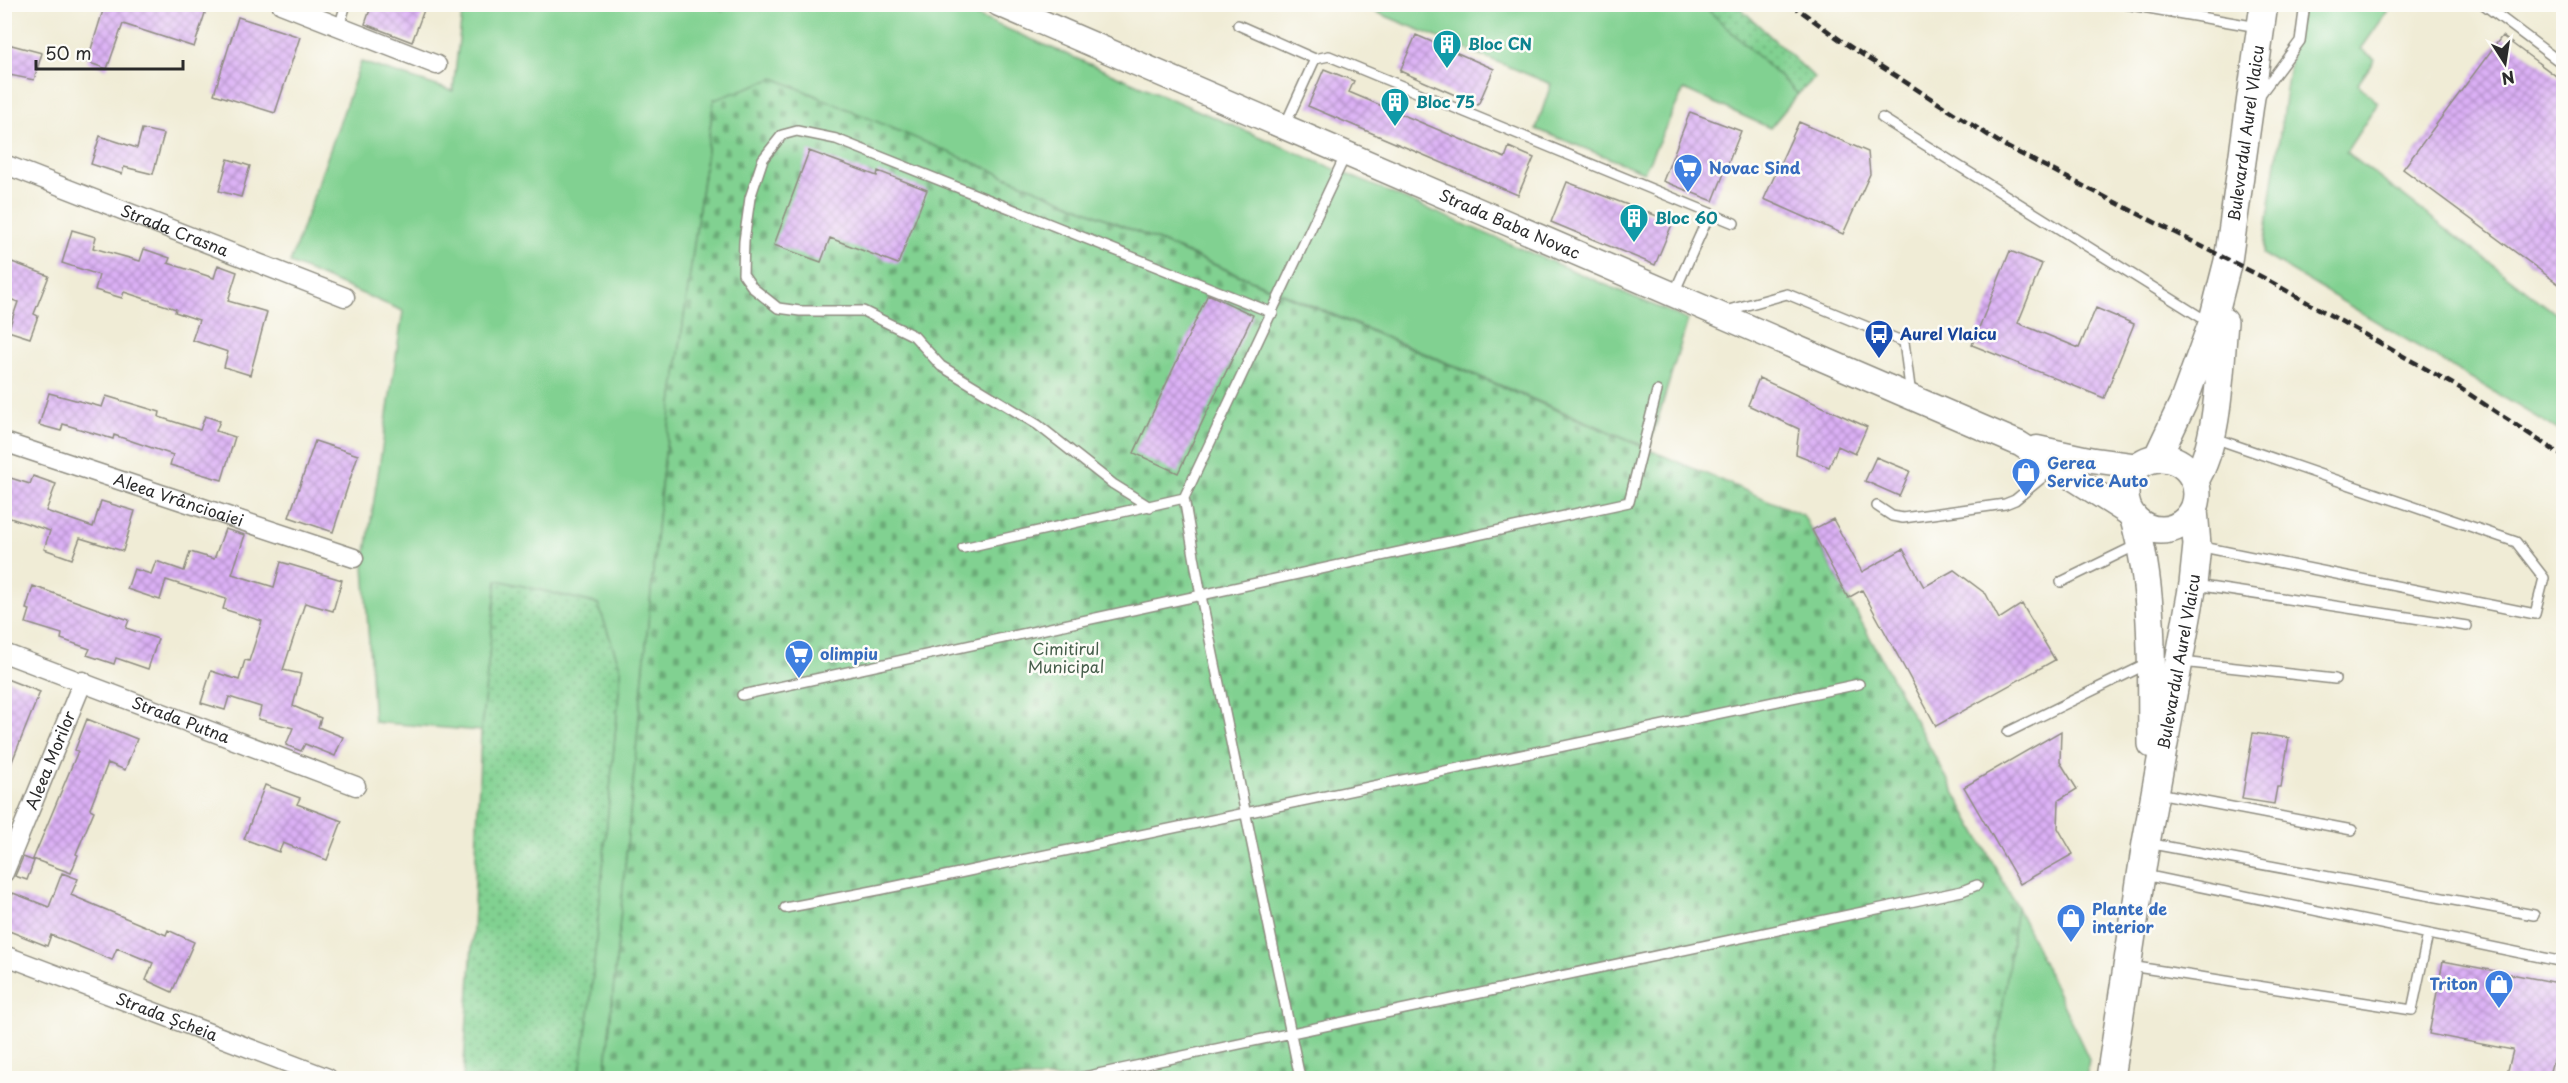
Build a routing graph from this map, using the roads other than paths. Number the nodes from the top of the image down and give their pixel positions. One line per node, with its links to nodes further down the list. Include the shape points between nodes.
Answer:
1 (281, 4): 9 (street)
2 (346, 4): 9 (lane)
3 (999, 4): 15 (main road, Strada Baba Novac)
4 (2125, 4): 7 (lane)
5 (2306, 4): 13 (lane, via 2300,41)
6 (2483, 4): 11 (lane)
7 (2262, 16): 13 (main road, Bulevardul Aurel Vlaicu)
8 (1238, 25): 10 (lane)
9 (339, 27): 12 (street)
10 (1315, 59): 15 (lane); 18 (lane, via 1329,56)
11 (2564, 65)
12 (437, 66)
13 (2249, 110): 20 (main road, Bulevardul Aurel Vlaicu)
14 (1882, 118): 25 (lane)
15 (1284, 128): 16 (main road, Strada Baba Novac)
16 (1346, 154): 21 (main road, Strada Baba Novac); 23 (lane)
17 (4, 164): 22 (street, Strada Crasna)
18 (1710, 213): 19 (lane); 21 (lane)
19 (1734, 223)
20 (2228, 261): 25 (main road, Bulevardul Aurel Vlaicu); 28 (main road, Bulevardul Aurel Vlaicu)
21 (1673, 295): 24 (main road, Strada Baba Novac)
22 (345, 297)
23 (1273, 313): 34 (lane); 36 (lane, via 836,139 797,131 782,135 763,159 750,198 744,241 743,274 753,288 778,308 863,311 914,336 941,366 1038,425 1113,484)
24 (1717, 314): 27 (main road, Strada Baba Novac); 27 (lane, via 1787,294 1904,342)
25 (2212, 324): 31 (main road, Bulevardul Aurel Vlaicu, via 2183,404)
26 (1658, 391): 44 (lane, via 1629,502)
27 (1911, 397): 30 (main road, Strada Baba Novac)
28 (2212, 437): 33 (main road, Bulevardul Aurel Vlaicu, via 2204,466); 39 (lane, via 2516,542 2544,578 2535,614)
29 (4, 442): 41 (street, Aleea Vrâncioaiei)
30 (2020, 444): 31 (main road, Strada Baba Novac, via 2093,460); 32 (main road, Strada Baba Novac)
31 (2147, 462): 33 (main road, via 2168,458 2189,470); 38 (main road, via 2126,484 2126,506)
32 (2056, 467): 35 (lane, via 2015,500 1997,507 1903,518); 38 (main road, Strada Baba Novac)
33 (2195, 480): 37 (main road, via 2198,500)
34 (1184, 498): 36 (lane); 44 (lane)
35 (1877, 506)
36 (1150, 507): 40 (lane)
37 (2194, 510): 38 (main road, via 2179,526 2169,530); 39 (main road, Bulevardul Aurel Vlaicu)
38 (2135, 526): 42 (lane); 47 (main road, Bulevardul Aurel Vlaicu, via 2147,579)
39 (2197, 545): 43 (main road, Bulevardul Aurel Vlaicu)
40 (963, 548)
41 (354, 558)
42 (2061, 582)
43 (2193, 584): 45 (lane); 48 (main road, Bulevardul Aurel Vlaicu)
44 (1201, 596): 52 (lane); 56 (lane)
45 (2467, 626)
46 (4, 653): 50 (street, Strada Putna)
47 (2151, 662): 53 (lane); 55 (main road, Bulevardul Aurel Vlaicu)
48 (2179, 662): 49 (lane); 55 (main road, Bulevardul Aurel Vlaicu)
49 (2335, 679)
50 (82, 681): 54 (street, Strada Putna); 59 (street, Aleea Morilor)
51 (1859, 684): 56 (lane)
52 (742, 695)
53 (2008, 732)
54 (356, 786)
55 (2154, 802): 57 (lane); 58 (main road, Bulevardul Aurel Vlaicu)
56 (1247, 814): 62 (lane); 68 (lane)
57 (2352, 830)
58 (2146, 843): 60 (main road, Bulevardul Aurel Vlaicu); 63 (lane)
59 (4, 873)
60 (2142, 874): 64 (lane); 67 (main road, Bulevardul Aurel Vlaicu)
61 (1977, 885): 68 (lane, via 1786,930)
62 (785, 908)
63 (2534, 915)
64 (2428, 934): 66 (lane); 67 (lane, via 2412,1010)
65 (4, 955): 69 (street, Strada Șcheia)
66 (2564, 962)
67 (2128, 966): 72 (main road, Bulevardul Aurel Vlaicu)
68 (1291, 1035): 70 (lane); 71 (lane)
69 (328, 1078)
70 (1079, 1078)
71 (1300, 1078)
72 (2110, 1078)

